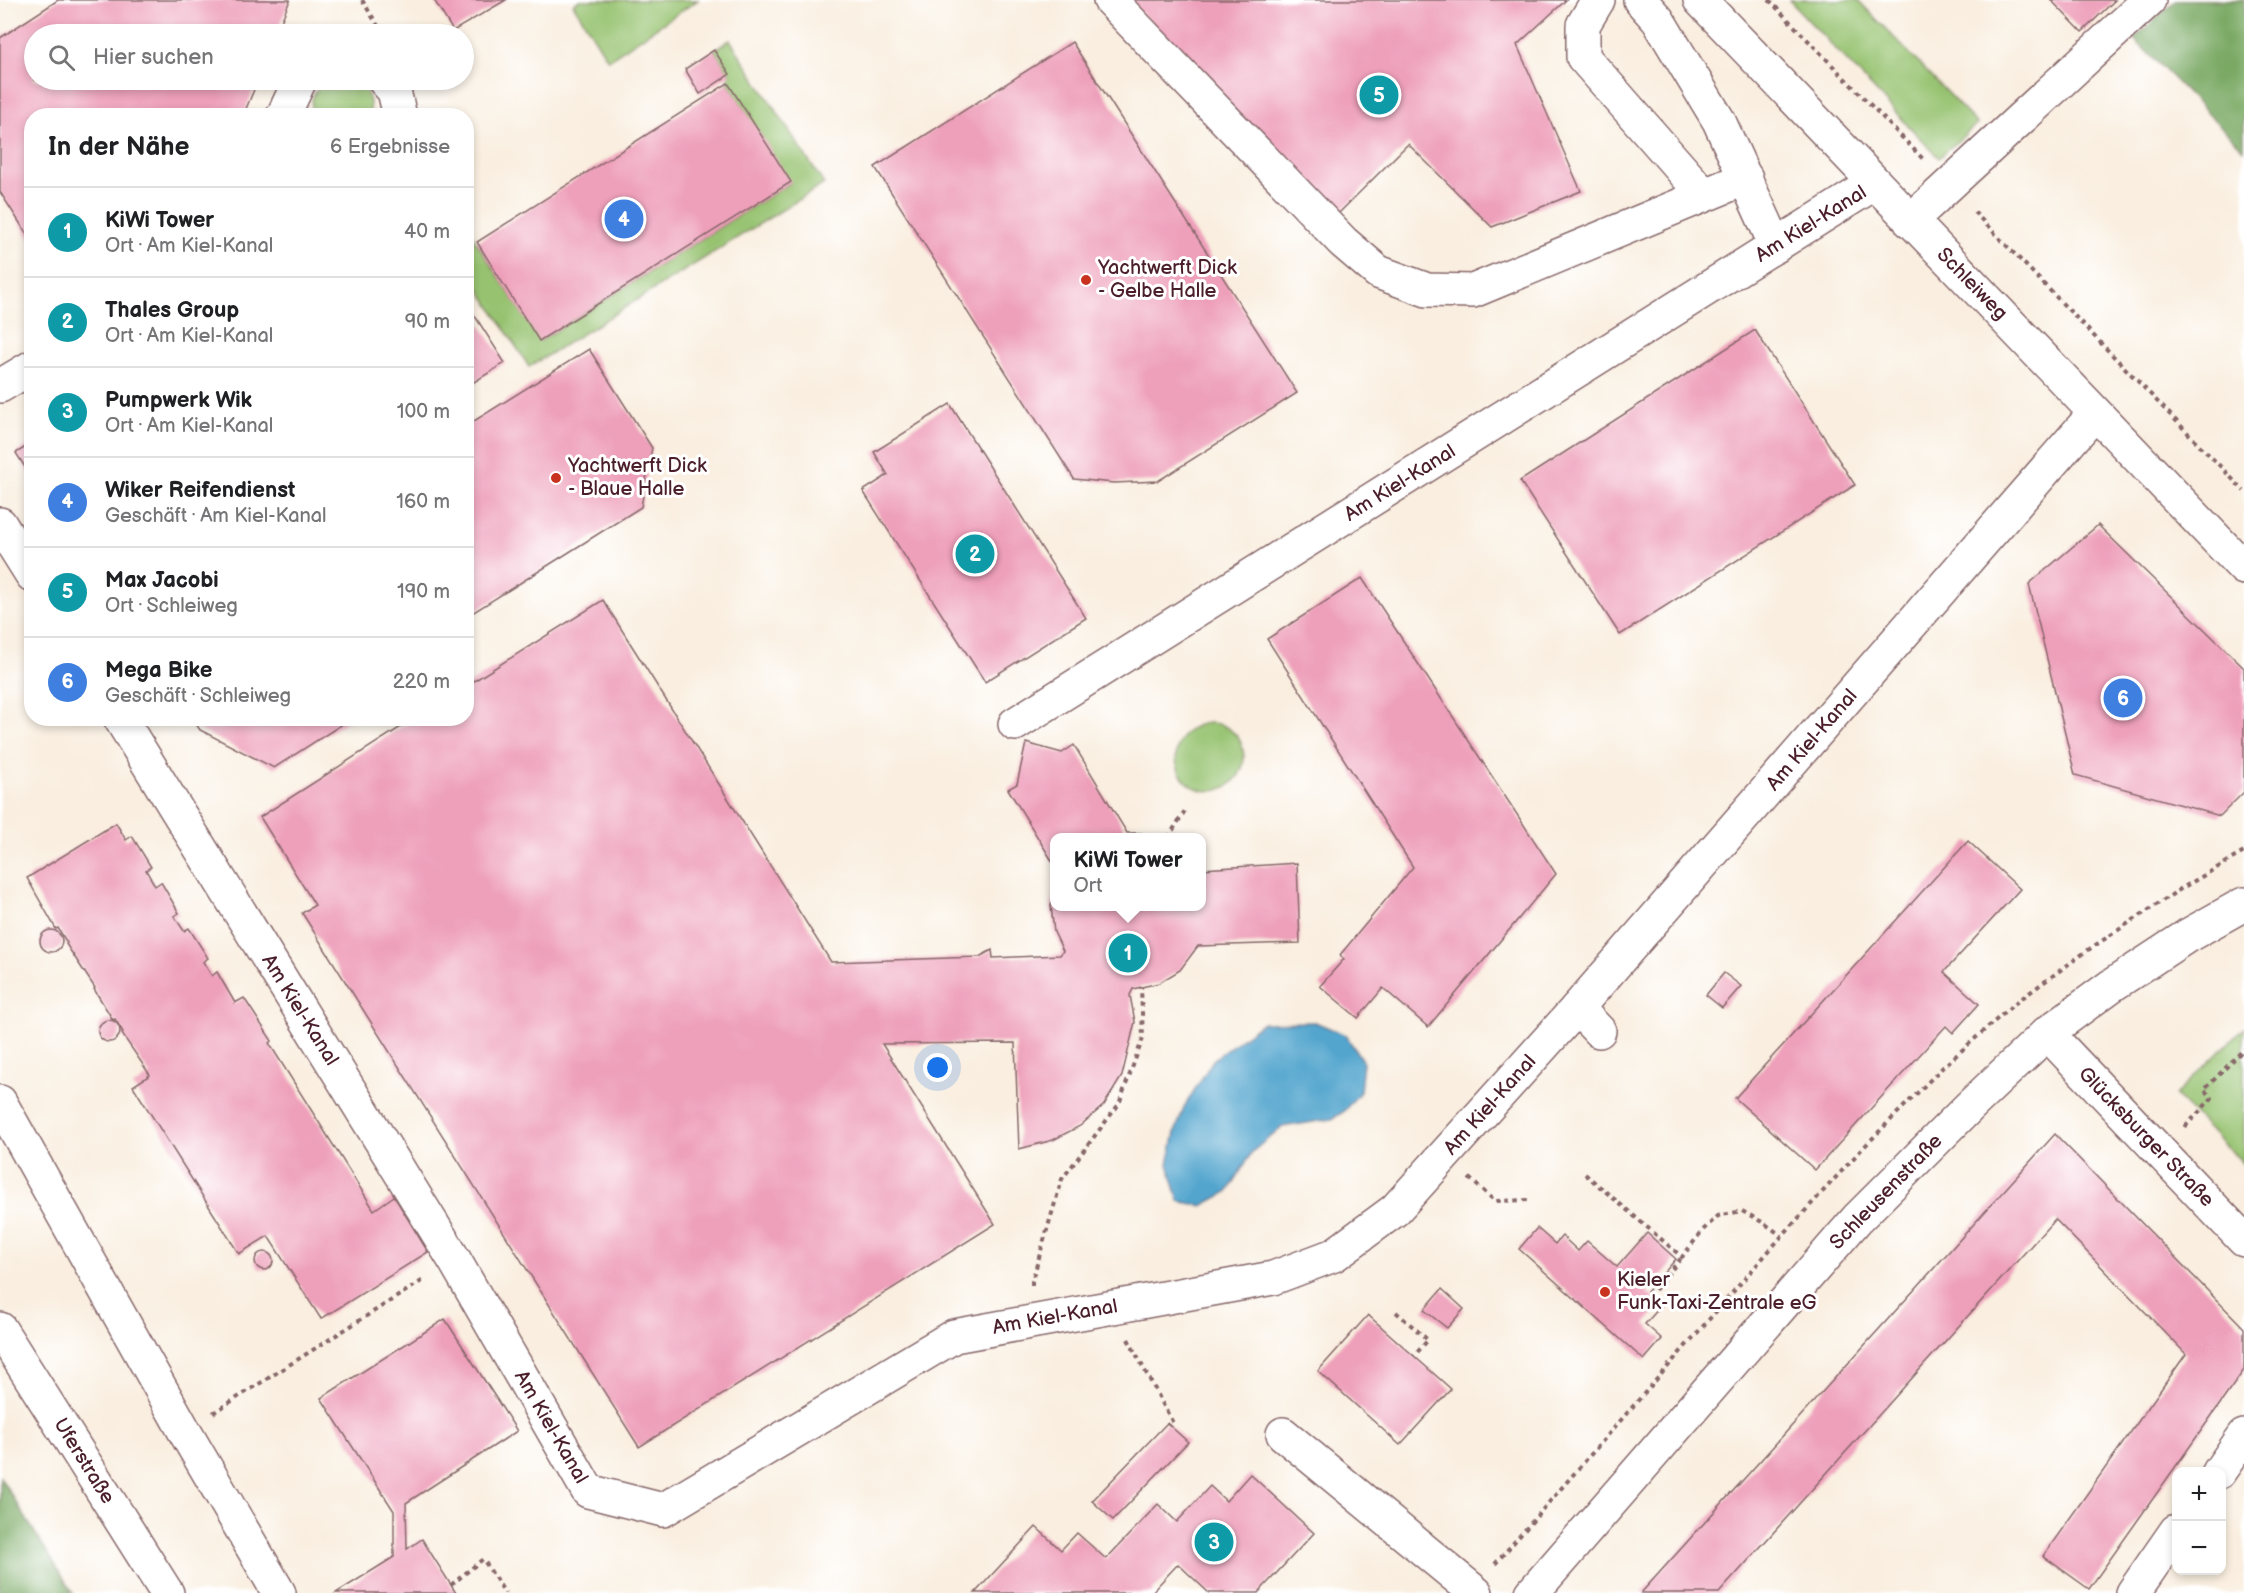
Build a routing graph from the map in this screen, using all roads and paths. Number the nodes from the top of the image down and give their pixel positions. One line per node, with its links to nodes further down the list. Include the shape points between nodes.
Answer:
1 (362, 0): 8 (path)
2 (1110, 0): 14 (street, via 1343,242 1378,272 1427,290 1473,291)
3 (1598, 0): 14 (street, via 1583,25 1583,57)
4 (1640, 0): 11 (street, via 1658,20 1719,121)
5 (1700, 0): 12 (street, Schleiweg)
6 (1769, 0): 13 (path)
7 (2149, 0): 13 (street)
8 (377, 24)
9 (295, 90): 10 (street)
10 (287, 108)
11 (1746, 178): 14 (street); 16 (street)
12 (1875, 183): 15 (street, Schleiweg); 16 (street, Am Kiel-Kanal)
13 (1948, 186): 15 (street); 20 (path)
14 (1704, 195)
15 (1910, 221): 19 (street, Schleiweg)
16 (1776, 246): 24 (street, Am Kiel-Kanal)
17 (24, 372): 18 (street)
18 (0, 386)
19 (2095, 413): 23 (street, Schleiweg); 34 (street, Am Kiel-Kanal, via 1588,1019)
20 (2244, 492)
21 (0, 524): 22 (street)
22 (24, 562)
23 (2244, 568)
24 (1015, 724)
25 (125, 726): 40 (street, Am Kiel-Kanal)
26 (1186, 809): 27 (path)
27 (1171, 833)
28 (2244, 904): 30 (street, Schleusenstraße, via 2187,936)
29 (1141, 987): 44 (path, via 1143,1038 1119,1104 1062,1179 1032,1281)
30 (2047, 1033): 33 (street, Glücksburger Straße); 58 (street, Schleusenstraße, via 1857,1219)
31 (2244, 1048): 33 (path, via 2204,1090 2212,1098)
32 (0, 1102): 48 (street)
33 (2161, 1151): 38 (street, Glücksburger Straße)
34 (1444, 1156): 36 (path, via 1495,1201); 42 (street, Am Kiel-Kanal, via 1395,1210 1334,1255 1273,1278)
35 (1585, 1174): 39 (path)
36 (1530, 1200)
37 (1782, 1236): 39 (path, via 1742,1211 1718,1216)
38 (2244, 1240)
39 (1682, 1257): 41 (path)
40 (455, 1261): 44 (street, Am Kiel-Kanal, via 588,1491 663,1510 954,1336); 48 (path)
41 (1655, 1290)
42 (1111, 1307): 44 (street, Am Kiel-Kanal); 47 (path)
43 (1396, 1312): 46 (path, via 1428,1340)
44 (1039, 1320)
45 (0, 1329): 54 (street, Uferstraße)
46 (1414, 1356)
47 (1173, 1423)
48 (185, 1431): 55 (street)
49 (1283, 1434): 57 (street)
50 (2244, 1436): 51 (street)
51 (2222, 1467)
52 (2172, 1537): 59 (street)
53 (451, 1585): 56 (path, via 483,1559)
54 (167, 1593)
55 (279, 1593)
56 (505, 1593)
57 (1476, 1593)
58 (1532, 1593)
59 (2133, 1593)

